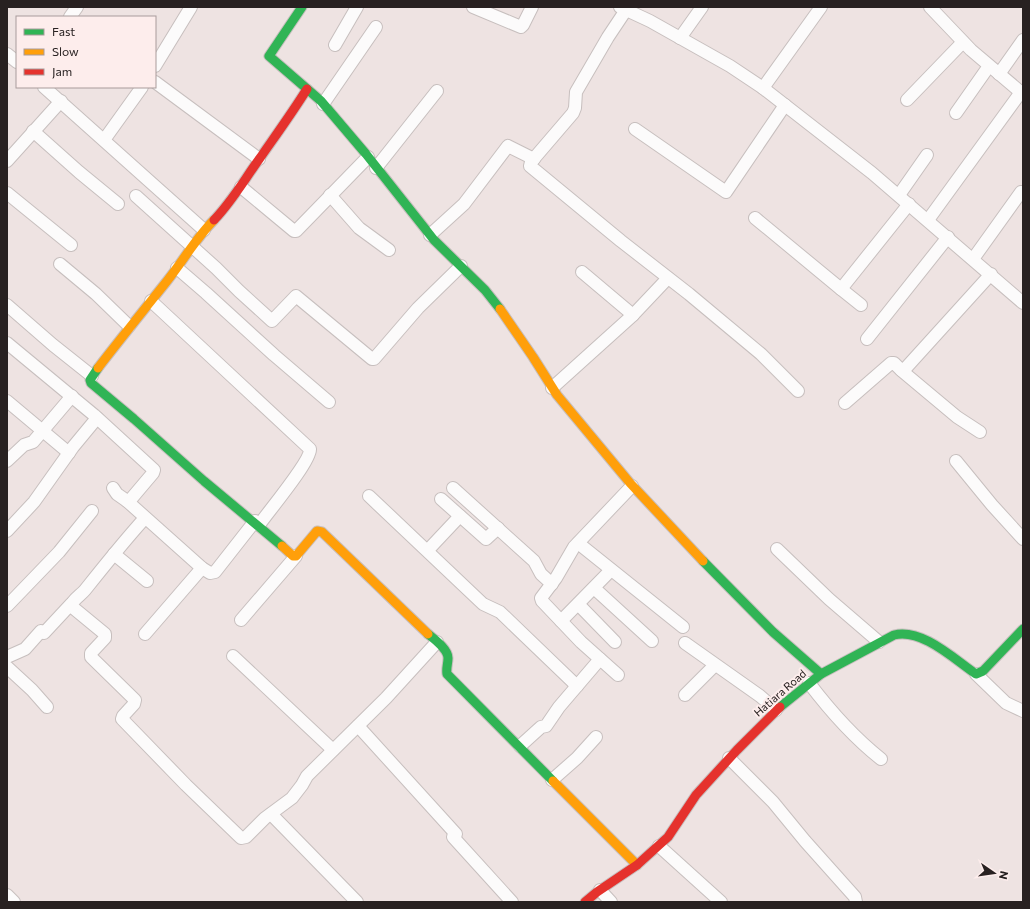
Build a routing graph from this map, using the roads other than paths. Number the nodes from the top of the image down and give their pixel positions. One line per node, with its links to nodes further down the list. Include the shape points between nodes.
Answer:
1 (77, 7): 11 (street)
2 (191, 7): 19 (street)
3 (302, 7): 26 (street, via 269,56)
4 (357, 7): 16 (street)
5 (473, 7): 6 (street, via 521,27)
6 (532, 7)
7 (702, 7): 13 (street)
8 (821, 7): 25 (street)
9 (930, 7): 15 (street)
10 (625, 8): 13 (street); 41 (street, via 576,92 573,113)
11 (71, 16)
12 (376, 27): 31 (street)
13 (680, 38): 25 (street, via 730,66)
14 (1023, 40): 21 (street)
15 (963, 42): 20 (street); 29 (street)
16 (335, 45)
17 (7, 54): 18 (street)
18 (16, 61)
19 (156, 64)
20 (990, 66): 21 (street); 33 (street)
21 (999, 74): 28 (street)
22 (156, 83): 40 (street)
23 (45, 88): 30 (street)
24 (141, 88): 36 (street)
25 (762, 88): 32 (street)
26 (307, 89): 31 (street); 40 (street, via 284,126)
27 (437, 91): 43 (street)
28 (1022, 93): 53 (street)
29 (907, 100)
30 (61, 101): 35 (street); 36 (street)
31 (323, 104): 39 (street)
32 (785, 105): 34 (street, via 726,192); 48 (street)
33 (956, 113)
34 (635, 129)
35 (33, 131): 37 (street); 50 (street)
36 (104, 140): 54 (street)
37 (11, 147): 42 (street)
38 (927, 156): 48 (street)
39 (368, 157): 43 (street); 47 (street)
40 (258, 159): 44 (street)
41 (534, 159): 55 (street, via 508,146 464,204); 66 (street, via 531,167)
42 (7, 160)
43 (376, 168): 55 (street)
44 (241, 187): 47 (street, via 295,231); 54 (street)
45 (1021, 192): 60 (street)
46 (7, 193): 57 (street)
47 (330, 195): 59 (street, via 359,228)
48 (899, 195): 51 (street)
49 (136, 196): 58 (street)
50 (118, 204)
51 (909, 204): 53 (street); 67 (street)
52 (755, 218): 67 (street)
53 (928, 220): 56 (street)
54 (204, 230): 58 (street)
55 (430, 235): 62 (street)
56 (948, 237): 60 (street); 74 (street)
57 (71, 245)
58 (193, 247): 62 (street, via 272,321 296,296 373,359 423,303); 63 (street)
59 (390, 250)
60 (973, 259): 65 (street)
61 (60, 264): 73 (street)
62 (461, 266): 78 (street, via 494,301)
63 (177, 268): 68 (street); 82 (street)
64 (582, 272): 72 (street)
65 (991, 274): 69 (street); 76 (street)
66 (668, 278): 72 (street); 79 (street, via 766,359)
67 (841, 289): 70 (street)
68 (151, 301): 73 (street); 99 (street, via 310,449 302,468)
69 (1023, 303)
70 (861, 305)
71 (8, 308): 77 (street)
72 (633, 315): 78 (street)
73 (129, 326): 77 (street)
74 (867, 338)
75 (7, 343): 80 (street)
76 (902, 371): 83 (street, via 891,363); 86 (street, via 957,417)
77 (92, 376): 99 (street, via 91,383)
78 (552, 388): 90 (street)
79 (798, 391)
80 (72, 396): 84 (street); 85 (street)
81 (7, 401): 85 (street)
82 (328, 402)
83 (845, 403)
84 (97, 418): 87 (street); 95 (street, via 154,470)
85 (43, 431): 87 (street); 88 (street, via 33,442 24,445)
86 (980, 432)
87 (68, 453): 101 (street, via 34,502)
88 (7, 461)
89 (956, 461): 102 (street)
90 (632, 486): 103 (street); 131 (street, via 773,632)
91 (113, 488): 95 (street)
92 (453, 488): 100 (street)
93 (369, 496): 105 (street)
94 (441, 499): 97 (street)
95 (127, 501): 98 (street)
96 (92, 512): 115 (street, via 59,552)
97 (460, 516): 100 (street, via 486,539); 105 (street)
98 (145, 518): 106 (street); 108 (street)
99 (257, 523): 107 (street); 108 (street, via 215,572 210,573)
100 (498, 528): 111 (street, via 534,561 541,574)
101 (7, 531)
102 (1023, 539)
103 (578, 543): 109 (street); 111 (street)
104 (777, 549): 124 (street)
105 (428, 550): 135 (street, via 483,604 500,612)
106 (114, 554): 110 (street); 113 (street, via 84,592)
107 (296, 556): 116 (street); 122 (street, via 315,532 322,532)
108 (202, 568): 120 (street)
109 (611, 570): 112 (street); 118 (street)
110 (147, 581)
111 (552, 584): 117 (street, via 541,599)
112 (594, 588): 114 (street); 121 (street)
113 (71, 604): 127 (street, via 25,649); 147 (street, via 105,634 105,638 91,653 91,657 135,700 122,719 238,837 246,837)
114 (578, 604): 117 (street); 123 (street)
115 (7, 606)
116 (241, 620)
117 (561, 621): 128 (street)
118 (683, 627)
119 (1023, 629): 132 (street, via 983,671)
120 (145, 634)
121 (652, 641)
122 (437, 642): 140 (street); 142 (street, via 448,653 447,674)
123 (615, 642)
124 (879, 642): 131 (street, Hatiara Road); 132 (street, Hatiara Road, via 902,633 920,636)
125 (685, 643): 129 (street)
126 (233, 656): 143 (street)
127 (7, 657)
128 (600, 659): 133 (street); 135 (street)
129 (715, 665): 136 (street); 138 (street)
130 (7, 668): 137 (street)
131 (821, 674): 134 (street, Hatiara Road)
132 (976, 674): 139 (street, via 1006,703)
133 (618, 675)
134 (809, 683): 138 (street, Hatiara Road); 145 (street, via 840,722)
135 (578, 686): 142 (street, via 546,726 541,727)
136 (685, 695)
137 (47, 707)
138 (776, 710): 144 (street, Hatiara Road)
139 (1023, 710)
140 (358, 726): 143 (street); 154 (street)
141 (596, 737): 146 (street)
142 (520, 746): 146 (street)
143 (333, 750): 147 (street, via 307,776 292,798)
144 (730, 758): 148 (street, Hatiara Road, via 696,795 671,834); 158 (street, via 773,802 855,897)
145 (881, 759)
146 (552, 780): 149 (street)
147 (270, 814): 153 (street)
148 (659, 846): 149 (street, Hatiara Road); 157 (street)
149 (637, 865): 150 (street, Hatiara Road)
150 (600, 890): 155 (street, Hatiara Road); 156 (street)
151 (7, 895): 152 (street)
152 (14, 902)
153 (357, 902)
154 (512, 902)
155 (585, 902)
156 (611, 902)
157 (722, 902)
158 (856, 902)

